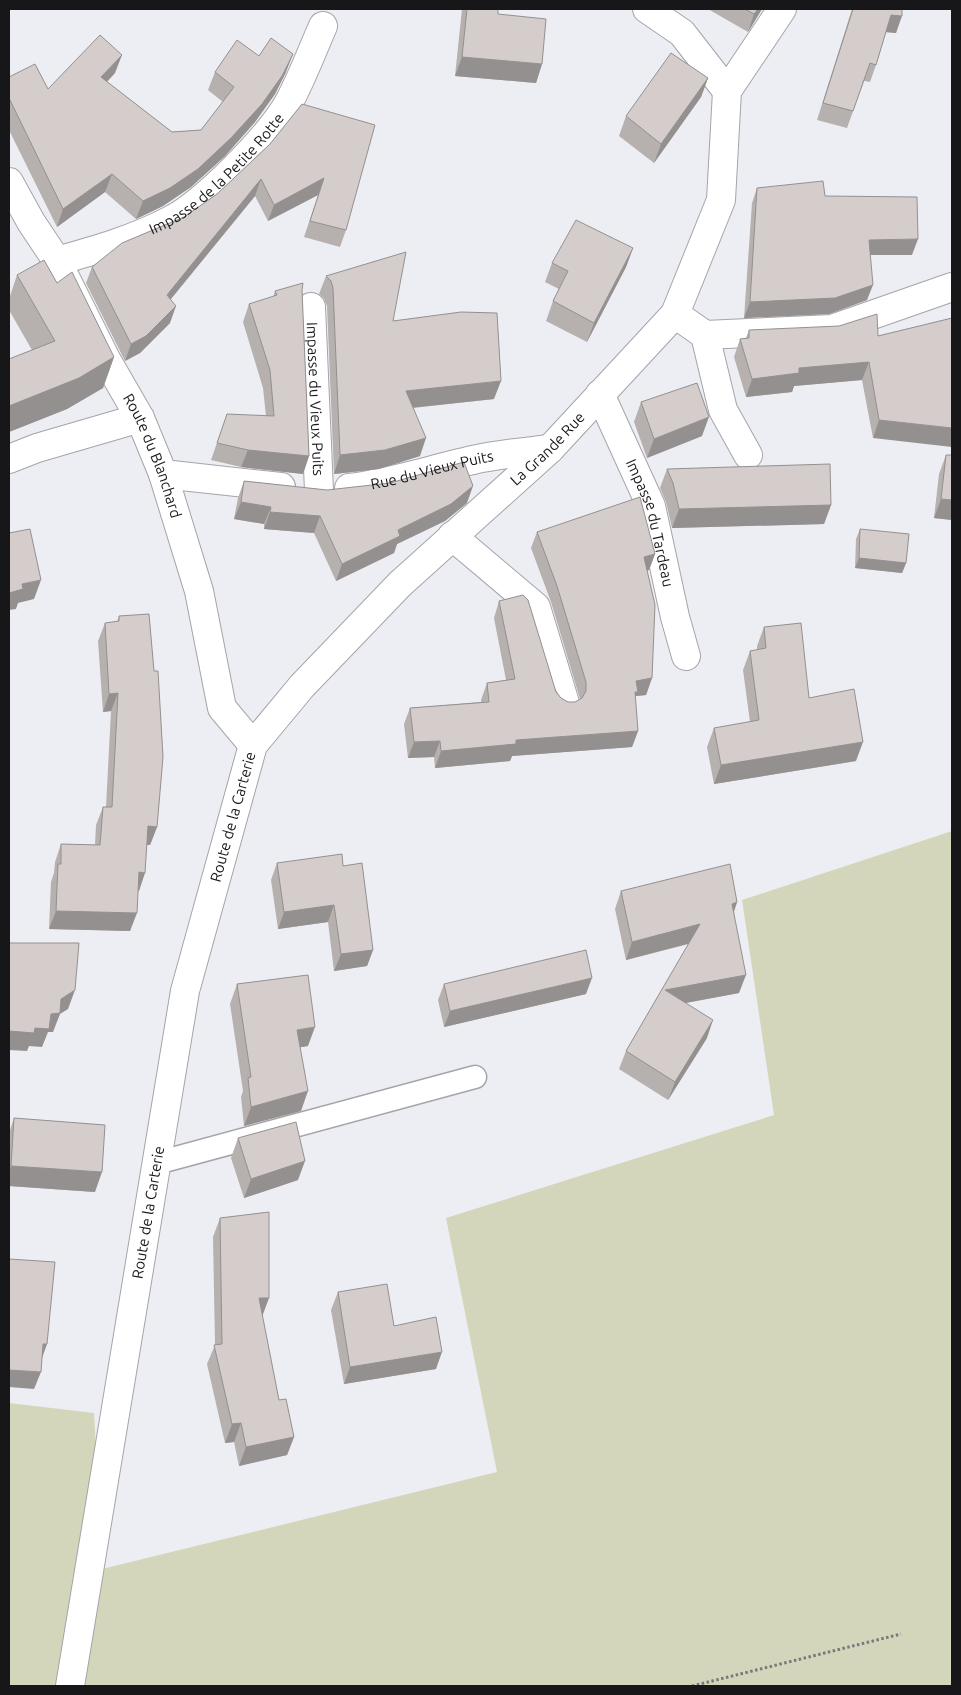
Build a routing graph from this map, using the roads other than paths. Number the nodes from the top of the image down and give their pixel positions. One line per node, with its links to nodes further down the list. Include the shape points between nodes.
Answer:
1 (647, 9): 4 (street, via 682,33)
2 (782, 9): 4 (street)
3 (323, 26): 6 (street, Impasse de la Petite Rotte, via 288,104 245,158 212,188 173,219 124,241)
4 (728, 91): 9 (street, La Grande Rue, via 721,200)
5 (9, 182): 6 (street, Route du Blanchard)
6 (57, 261): 12 (street, Route du Blanchard, via 106,360)
7 (952, 287): 10 (street, via 832,329)
8 (311, 307): 17 (street, Impasse du Vieux Puits)
9 (675, 314): 10 (street); 11 (street, La Grande Rue)
10 (705, 335): 14 (street, via 723,410)
11 (600, 394): 13 (street, La Grande Rue); 19 (street, Impasse du Tardeau, via 651,506)
12 (140, 418): 15 (street); 16 (street, Route du Blanchard)
13 (550, 449): 17 (street, Rue du Vieux Puits, via 477,459 382,484); 18 (street, La Grande Rue)
14 (748, 455)
15 (9, 459)
16 (164, 474): 17 (street, Rue du Vieux Puits); 21 (street, Route du Blanchard, via 199,592 222,708)
17 (319, 491)
18 (452, 536): 20 (street, via 536,607); 21 (street, La Grande Rue, via 400,584 302,686)
19 (686, 656)
20 (565, 703)
21 (253, 745): 23 (street, Route de la Carterie, via 185,991)
22 (475, 1076): 23 (lane)
23 (157, 1164): 24 (street, Route de la Carterie)
24 (70, 1686)

